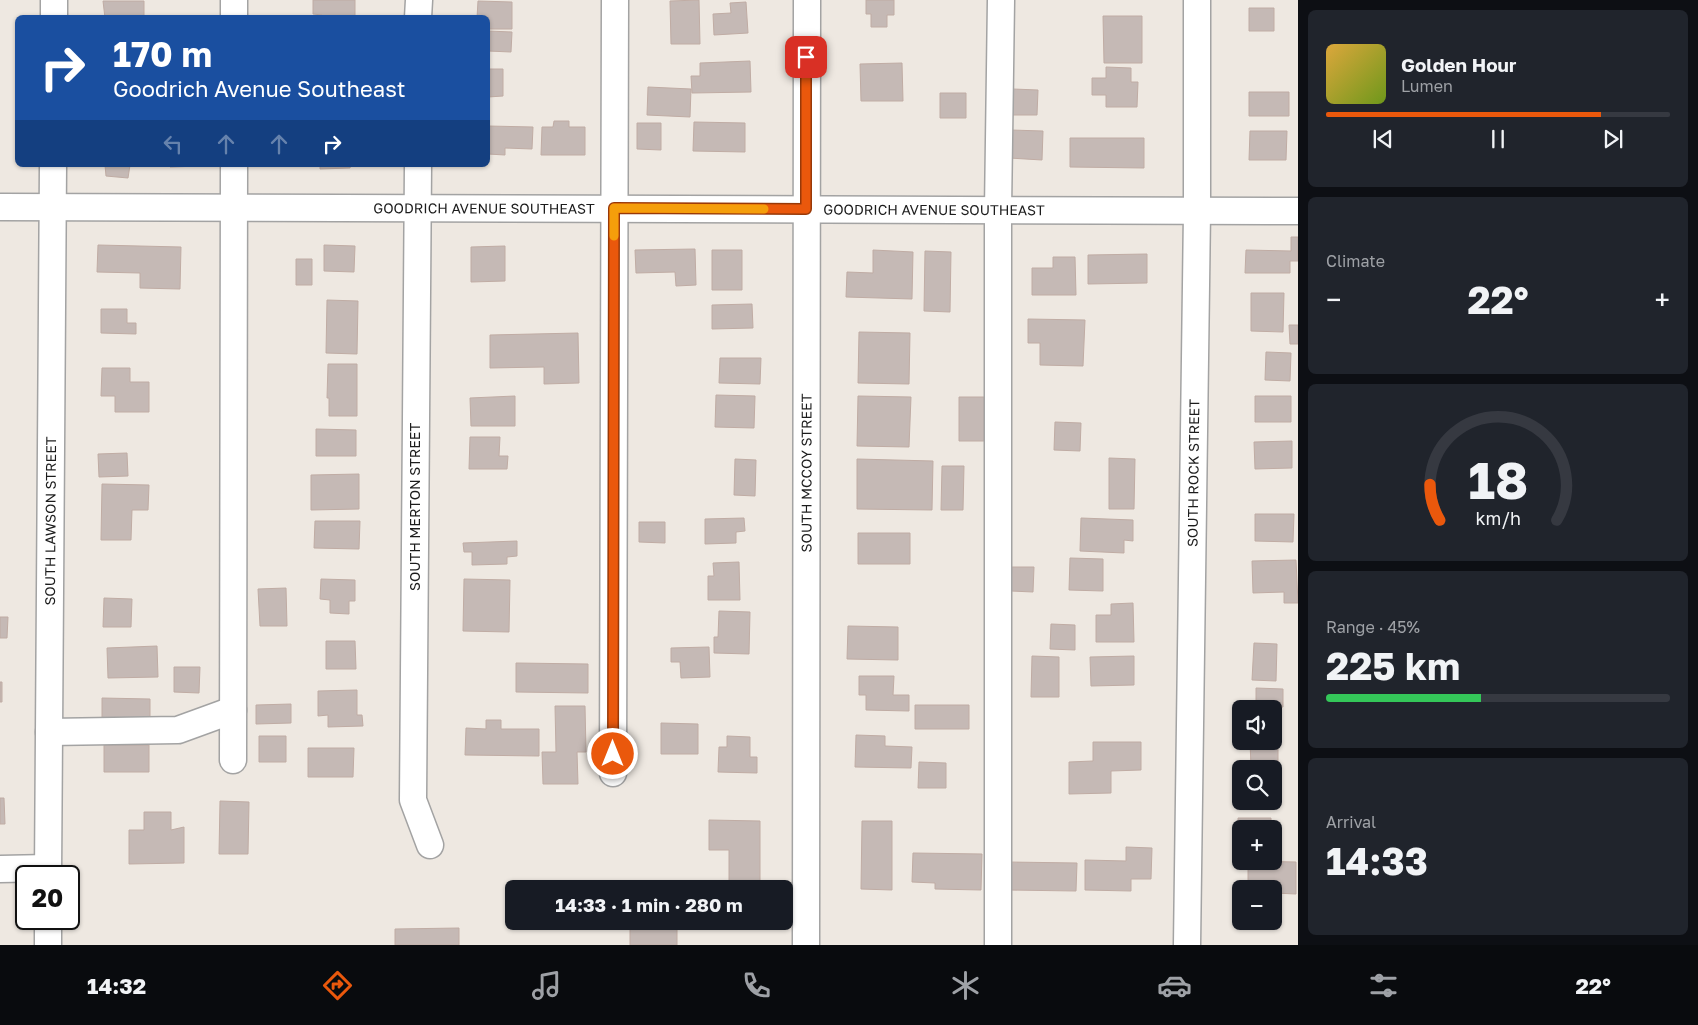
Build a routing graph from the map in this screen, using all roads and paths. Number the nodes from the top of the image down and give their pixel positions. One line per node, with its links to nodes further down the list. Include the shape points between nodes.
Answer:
1 (54, 0): 8 (street)
2 (234, 0): 9 (street)
3 (418, 0): 10 (street)
4 (616, 0): 18 (street)
5 (807, 0): 19 (street, SOUTH MCCOY STREET)
6 (1001, 0): 20 (street)
7 (1197, 0): 22 (street, SOUTH ROCK STREET)
8 (54, 15)
9 (234, 15)
10 (418, 15)
11 (53, 167): 15 (street, SOUTH LAWSON STREET)
12 (234, 167): 16 (street)
13 (418, 167): 17 (street, SOUTH MERTON STREET)
14 (0, 207): 15 (street, GOODRICH AVENUE SOUTHEAST)
15 (52, 207): 16 (street, GOODRICH AVENUE SOUTHEAST); 24 (street, SOUTH LAWSON STREET)
16 (234, 207): 17 (street, GOODRICH AVENUE SOUTHEAST); 23 (street)
17 (417, 208): 18 (street, GOODRICH AVENUE SOUTHEAST); 27 (street, SOUTH MERTON STREET, via 413,800)
18 (614, 208): 19 (street, GOODRICH AVENUE SOUTHEAST); 26 (street)
19 (806, 209): 20 (street, GOODRICH AVENUE SOUTHEAST); 33 (street, SOUTH MCCOY STREET)
20 (998, 210): 22 (street, GOODRICH AVENUE SOUTHEAST); 34 (street)
21 (1298, 211): 22 (street, GOODRICH AVENUE SOUTHEAST)
22 (1197, 212): 35 (street, SOUTH ROCK STREET)
23 (233, 710): 24 (street, via 178,730); 25 (street)
24 (49, 732): 28 (street, SOUTH LAWSON STREET)
25 (233, 760)
26 (613, 773)
27 (430, 845)
28 (48, 865)
29 (0, 868): 30 (street)
30 (15, 869)
31 (48, 930): 32 (street)
32 (48, 945)
33 (806, 945)
34 (998, 945)
35 (1186, 945)

